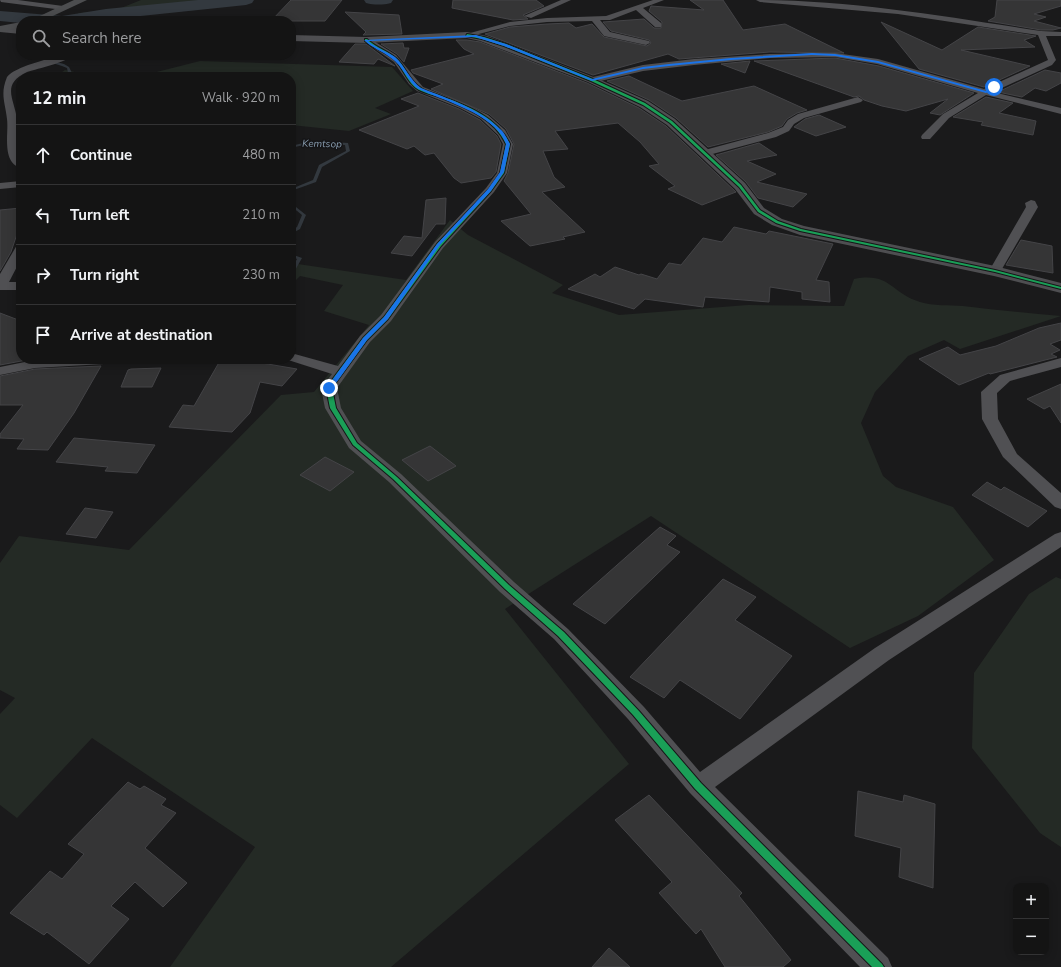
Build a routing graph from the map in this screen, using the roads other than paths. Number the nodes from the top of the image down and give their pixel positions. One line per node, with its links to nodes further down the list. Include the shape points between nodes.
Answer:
1 (1, 0): 7 (street)
2 (82, 0): 7 (main road)
3 (566, 0): 12 (street)
4 (660, 0): 8 (street)
5 (760, 0): 9 (street)
6 (884, 3): 9 (street)
7 (63, 8): 10 (main road)
8 (638, 8): 11 (street, via 615,16); 13 (street)
9 (861, 8): 17 (street)
10 (46, 16)
11 (594, 18): 12 (street, via 560,18); 22 (street, via 607,34)
12 (510, 24): 19 (street)
13 (658, 25)
14 (16, 26): 15 (main road)
15 (0, 29): 16 (street)
16 (16, 31)
17 (1041, 33): 18 (street); 23 (street)
18 (1061, 34)
19 (467, 35): 21 (street); 29 (street, via 505,45)
20 (296, 38): 21 (street)
21 (366, 40): 49 (street, via 393,57 413,84 469,109 488,121 500,131 508,144 502,172 490,190 439,244 386,318 365,339)
22 (646, 44)
23 (1051, 57): 24 (street); 30 (street, via 1052,60 1044,67)
24 (1061, 59)
25 (57, 60): 26 (street)
26 (22, 71): 27 (street)
27 (0, 74)
28 (16, 74): 33 (street, via 3,88 3,96)
29 (592, 80): 30 (street, via 643,68 739,58 812,54 878,62); 35 (street, via 644,104 671,122)
30 (986, 92): 32 (street); 34 (street, via 946,116)
31 (858, 100): 35 (street, via 801,116 791,122 786,129 772,136)
32 (1061, 111)
33 (16, 117): 36 (street, via 12,153)
34 (926, 137)
35 (705, 153): 41 (street, via 740,186 759,211 777,222 800,230)
36 (16, 158)
37 (16, 184): 38 (street)
38 (0, 186)
39 (1031, 203): 41 (street, via 1032,207)
40 (16, 257): 42 (street)
41 (995, 271): 44 (street)
42 (0, 286): 43 (street)
43 (16, 286)
44 (1061, 288)
45 (296, 358): 49 (street)
46 (1061, 362): 50 (street, via 1005,378 990,392 990,419 1011,457)
47 (35, 364): 48 (street)
48 (0, 372)
49 (342, 372): 52 (street, via 329,388 333,408 355,444 395,478 507,587 561,634 636,713)
50 (1061, 504)
51 (1061, 538): 52 (street, via 882,654)
52 (698, 786): 53 (street)
53 (879, 967)

